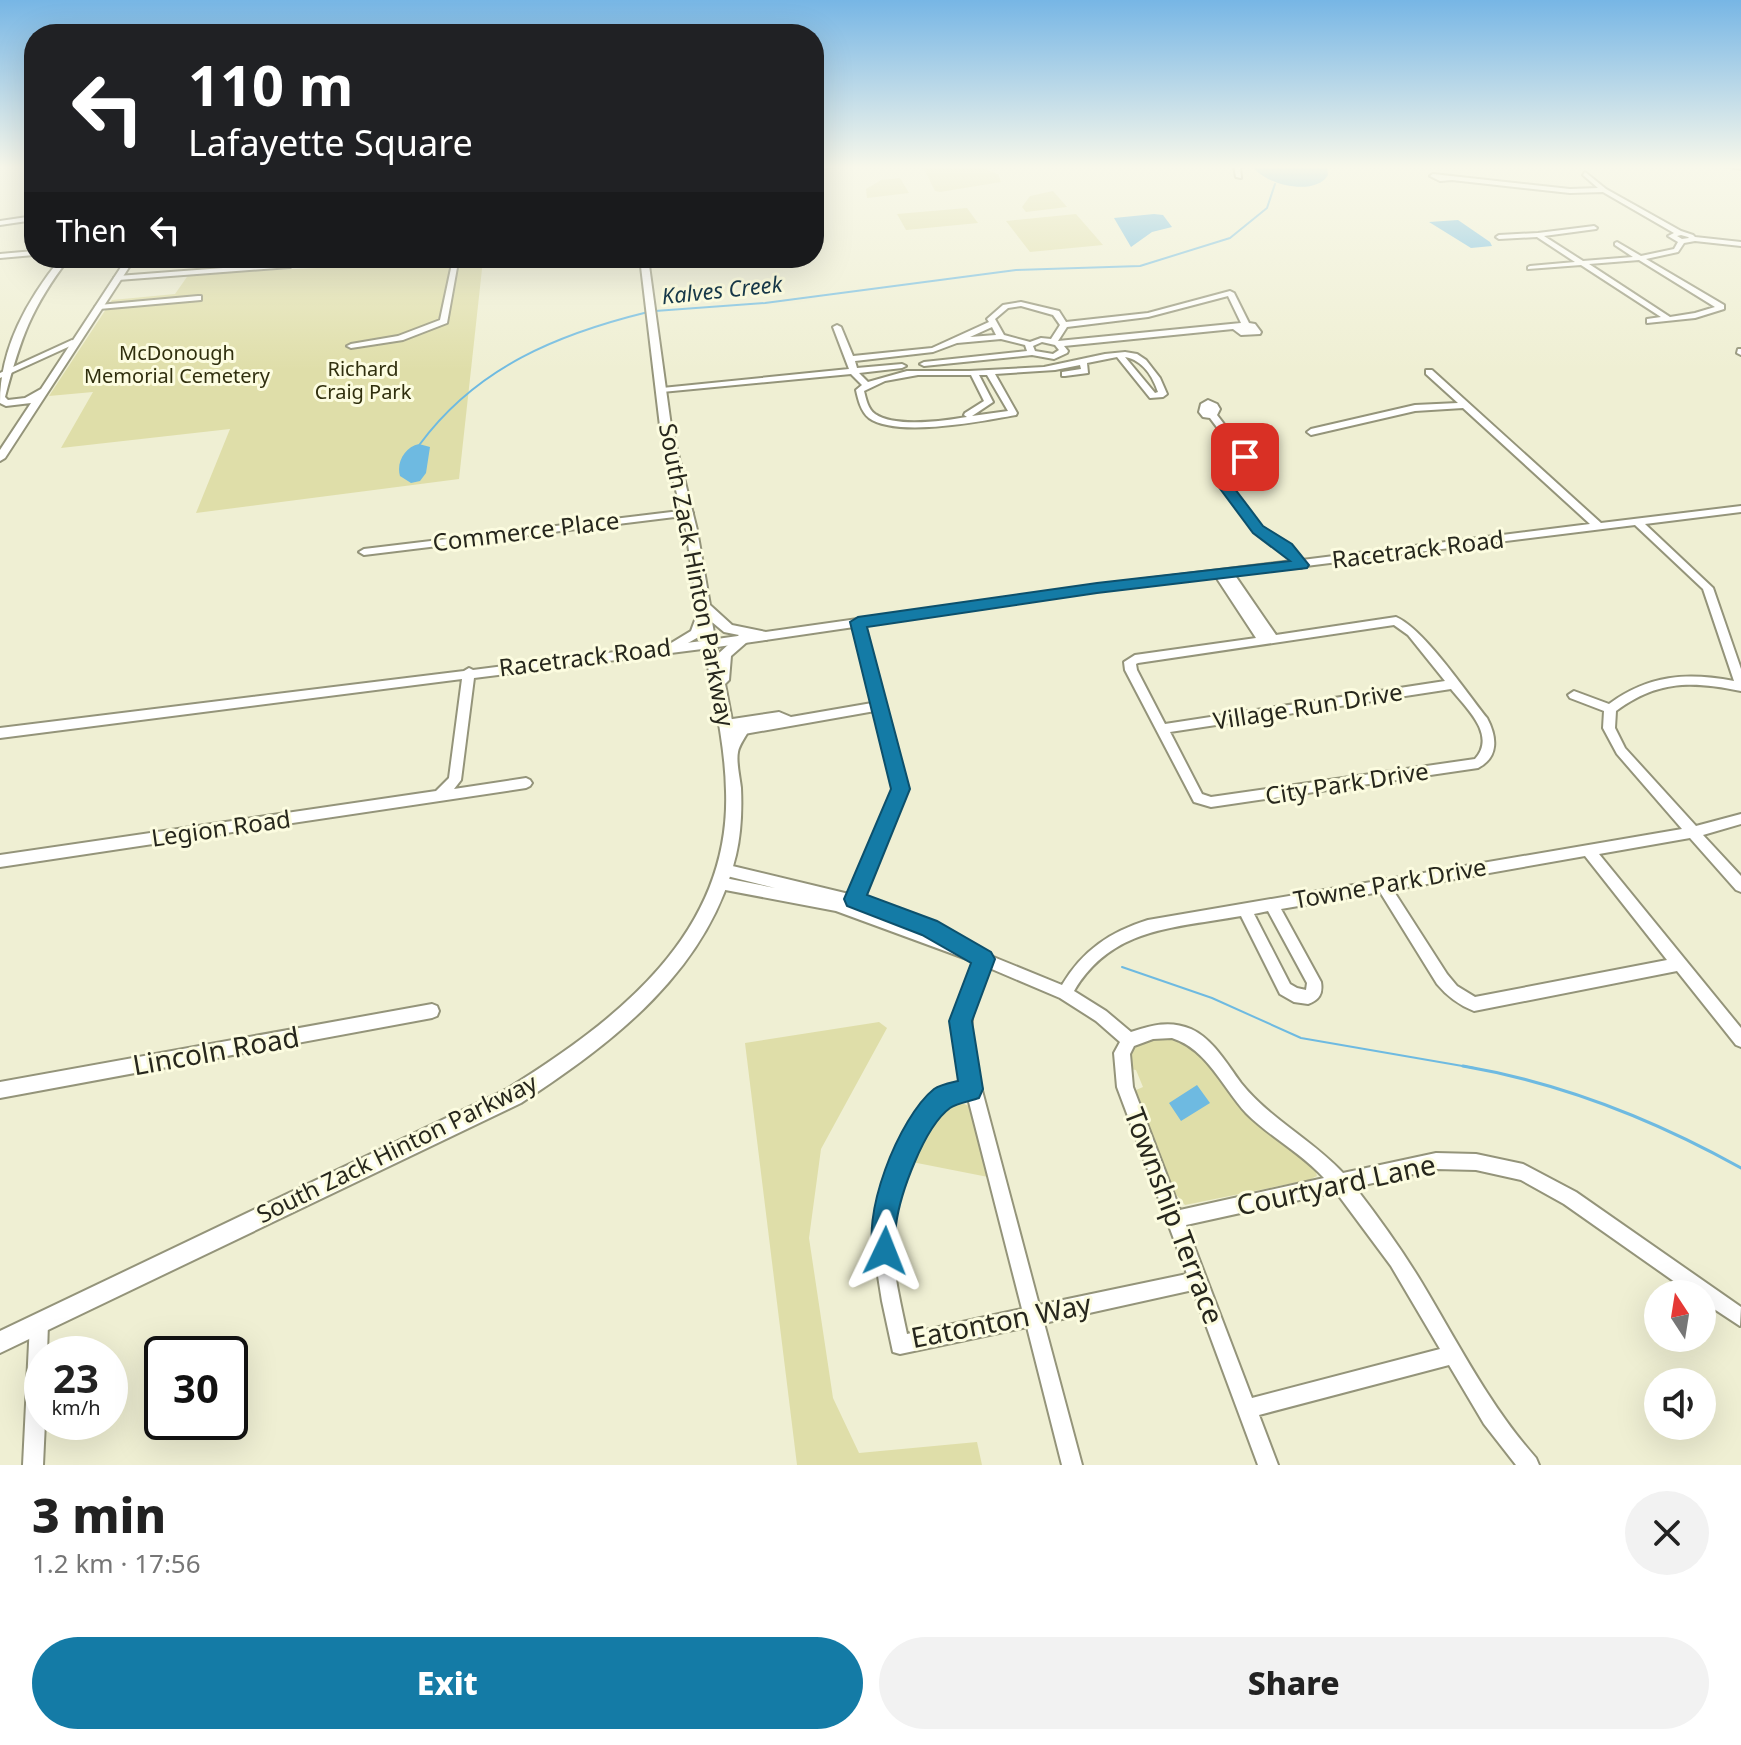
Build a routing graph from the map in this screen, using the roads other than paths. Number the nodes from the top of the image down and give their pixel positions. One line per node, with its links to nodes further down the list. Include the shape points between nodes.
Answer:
1 (1543, 234): 3 (street)
2 (1676, 234): 5 (street)
3 (1538, 235): 4 (street); 11 (street)
4 (1499, 237)
5 (1680, 237): 7 (street); 10 (street, via 1676,251)
6 (1617, 244): 10 (street)
7 (1741, 244)
8 (24, 254): 9 (street)
9 (0, 256)
10 (1640, 258): 11 (street); 24 (street, via 1721,307)
11 (1582, 263): 17 (street); 24 (street)
12 (58, 268): 40 (main road, via 27,310)
13 (124, 268): 19 (main road)
14 (247, 268): 18 (street)
15 (454, 268): 33 (street, via 444,321 400,338)
16 (645, 268): 43 (main road, South Zack Hinton Parkway)
17 (1530, 268)
18 (219, 270): 19 (street)
19 (118, 278): 23 (main road)
20 (1243, 291): 21 (street)
21 (1230, 293): 32 (street); 32 (street, via 1240,327)
22 (198, 298): 23 (street)
23 (99, 307): 31 (main road)
24 (1669, 319): 25 (street)
25 (1650, 321)
26 (992, 324): 28 (street); 29 (street); 32 (street, via 1003,306 1018,303 1056,313)
27 (837, 327): 36 (street)
28 (1001, 337): 29 (street); 30 (street)
29 (956, 341): 36 (street)
30 (1017, 341): 32 (street, via 1034,335); 34 (street)
31 (75, 342): 40 (street); 42 (main road)
32 (1062, 345): 34 (street); 34 (street); 35 (street, via 1083,362); 37 (street, via 1038,376 1032,368)
33 (351, 346)
34 (1030, 348): 36 (street)
35 (1121, 357): 35 (street, via 1141,360 1163,394 1153,396)
36 (852, 366): 41 (street); 43 (street)
37 (989, 371): 39 (street); 47 (street, via 1013,413)
38 (1429, 372): 45 (street)
39 (974, 373): 41 (street, via 898,373); 47 (street, via 989,402)
40 (3, 375): 44 (main road)
41 (867, 385): 47 (street, via 861,394 876,418 912,424)
42 (46, 388): 44 (main road, via 20,402); 49 (main road)
43 (662, 390): 51 (main road, South Zack Hinton Parkway, via 670,449)
44 (0, 398)
45 (1464, 405): 48 (street, via 1415,408); 53 (street)
46 (1211, 413): 55 (street, via 1245,458 1224,477 1225,486 1258,529 1287,548)
47 (962, 419)
48 (1311, 432)
49 (0, 458)
50 (1741, 509): 52 (street, Racetrack Road)
51 (688, 513): 54 (street, Commerce Place); 57 (main road, South Zack Hinton Parkway)
52 (1639, 523): 53 (street, Racetrack Road); 66 (street, via 1708,588)
53 (1599, 527): 55 (street, Racetrack Road)
54 (364, 552)
55 (1301, 565): 56 (street, Racetrack Road)
56 (1224, 574): 58 (street, Racetrack Road); 61 (street)
57 (704, 607): 59 (main road, via 728,629); 62 (main road, South Zack Hinton Parkway); 63 (main road, via 697,633)
58 (858, 622): 59 (street, Racetrack Road); 69 (street)
59 (766, 636): 60 (street, Racetrack Road)
60 (742, 639): 62 (street, Racetrack Road); 67 (main road, via 725,654)
61 (1268, 640): 65 (street, City Park Drive, via 1396,621 1412,632); 72 (street, City Park Drive, via 1130,662)
62 (710, 644): 63 (street, Racetrack Road); 67 (main road, South Zack Hinton Parkway)
63 (669, 648): 64 (street, Racetrack Road)
64 (469, 672): 73 (street, Racetrack Road); 75 (street, via 455,780)
65 (1454, 684): 72 (street, Village Run Drive); 72 (street, City Park Drive, via 1490,733 1490,747 1478,763 1434,771 1211,802 1198,798)
66 (1741, 686): 70 (street, via 1664,681)
67 (721, 692): 71 (main road, South Zack Hinton Parkway)
68 (1574, 695): 70 (street)
69 (879, 706): 71 (street); 83 (street, via 900,794)
70 (1610, 709): 77 (street, via 1609,728 1621,751)
71 (732, 729): 80 (main road, South Zack Hinton Parkway, via 734,831)
72 (1162, 729)
73 (0, 733)
74 (526, 783): 75 (street, Legion Road)
75 (441, 794): 79 (street, Legion Road)
76 (1741, 819): 77 (street, Towne Park Drive)
77 (1693, 832): 78 (street, Towne Park Drive); 82 (street)
78 (1588, 850): 81 (street, Towne Park Drive); 87 (street)
79 (0, 861)
80 (722, 876): 83 (street); 99 (main road, South Zack Hinton Parkway, via 679,957 589,1049 514,1096)
81 (1383, 885): 84 (street, Towne Park Drive); 87 (street, via 1442,979 1474,1004)
82 (1741, 886)
83 (852, 904): 86 (street)
84 (1272, 905): 85 (street, Towne Park Drive); 85 (street, via 1314,982 1315,991 1308,997 1285,989)
85 (1244, 909): 88 (street, Towne Park Drive, via 1127,932 1090,956)
86 (984, 959): 88 (street); 92 (street, via 961,1021)
87 (1679, 964): 91 (street)
88 (1065, 993): 90 (street)
89 (432, 1011): 93 (street, Lincoln Road)
90 (1129, 1040): 94 (street, via 1149,1030 1173,1028 1191,1036 1208,1049 1253,1108); 95 (street, Township Terrace, via 1122,1053 1125,1087)
91 (1741, 1040)
92 (971, 1089): 97 (street); 97 (street, Eatonton Way, via 943,1097 932,1109 893,1186 883,1226 900,1345)
93 (0, 1090)
94 (1340, 1183): 95 (street, Courtyard Lane); 98 (street, Courtyard Lane, via 1436,1161 1476,1162 1523,1172 1570,1198); 101 (street, via 1424,1300)
95 (1176, 1219): 96 (street, Township Terrace)
96 (1198, 1280): 97 (street, Eatonton Way); 102 (street, Township Terrace)
97 (1033, 1317): 104 (street)
98 (1740, 1317)
99 (39, 1323): 100 (main road, South Zack Hinton Parkway); 103 (street)
100 (0, 1342)
101 (1453, 1355): 102 (street); 106 (street, via 1482,1406)
102 (1246, 1409): 105 (street, Township Terrace)
103 (33, 1465)
104 (1072, 1465)
105 (1268, 1465)
106 (1529, 1465)

